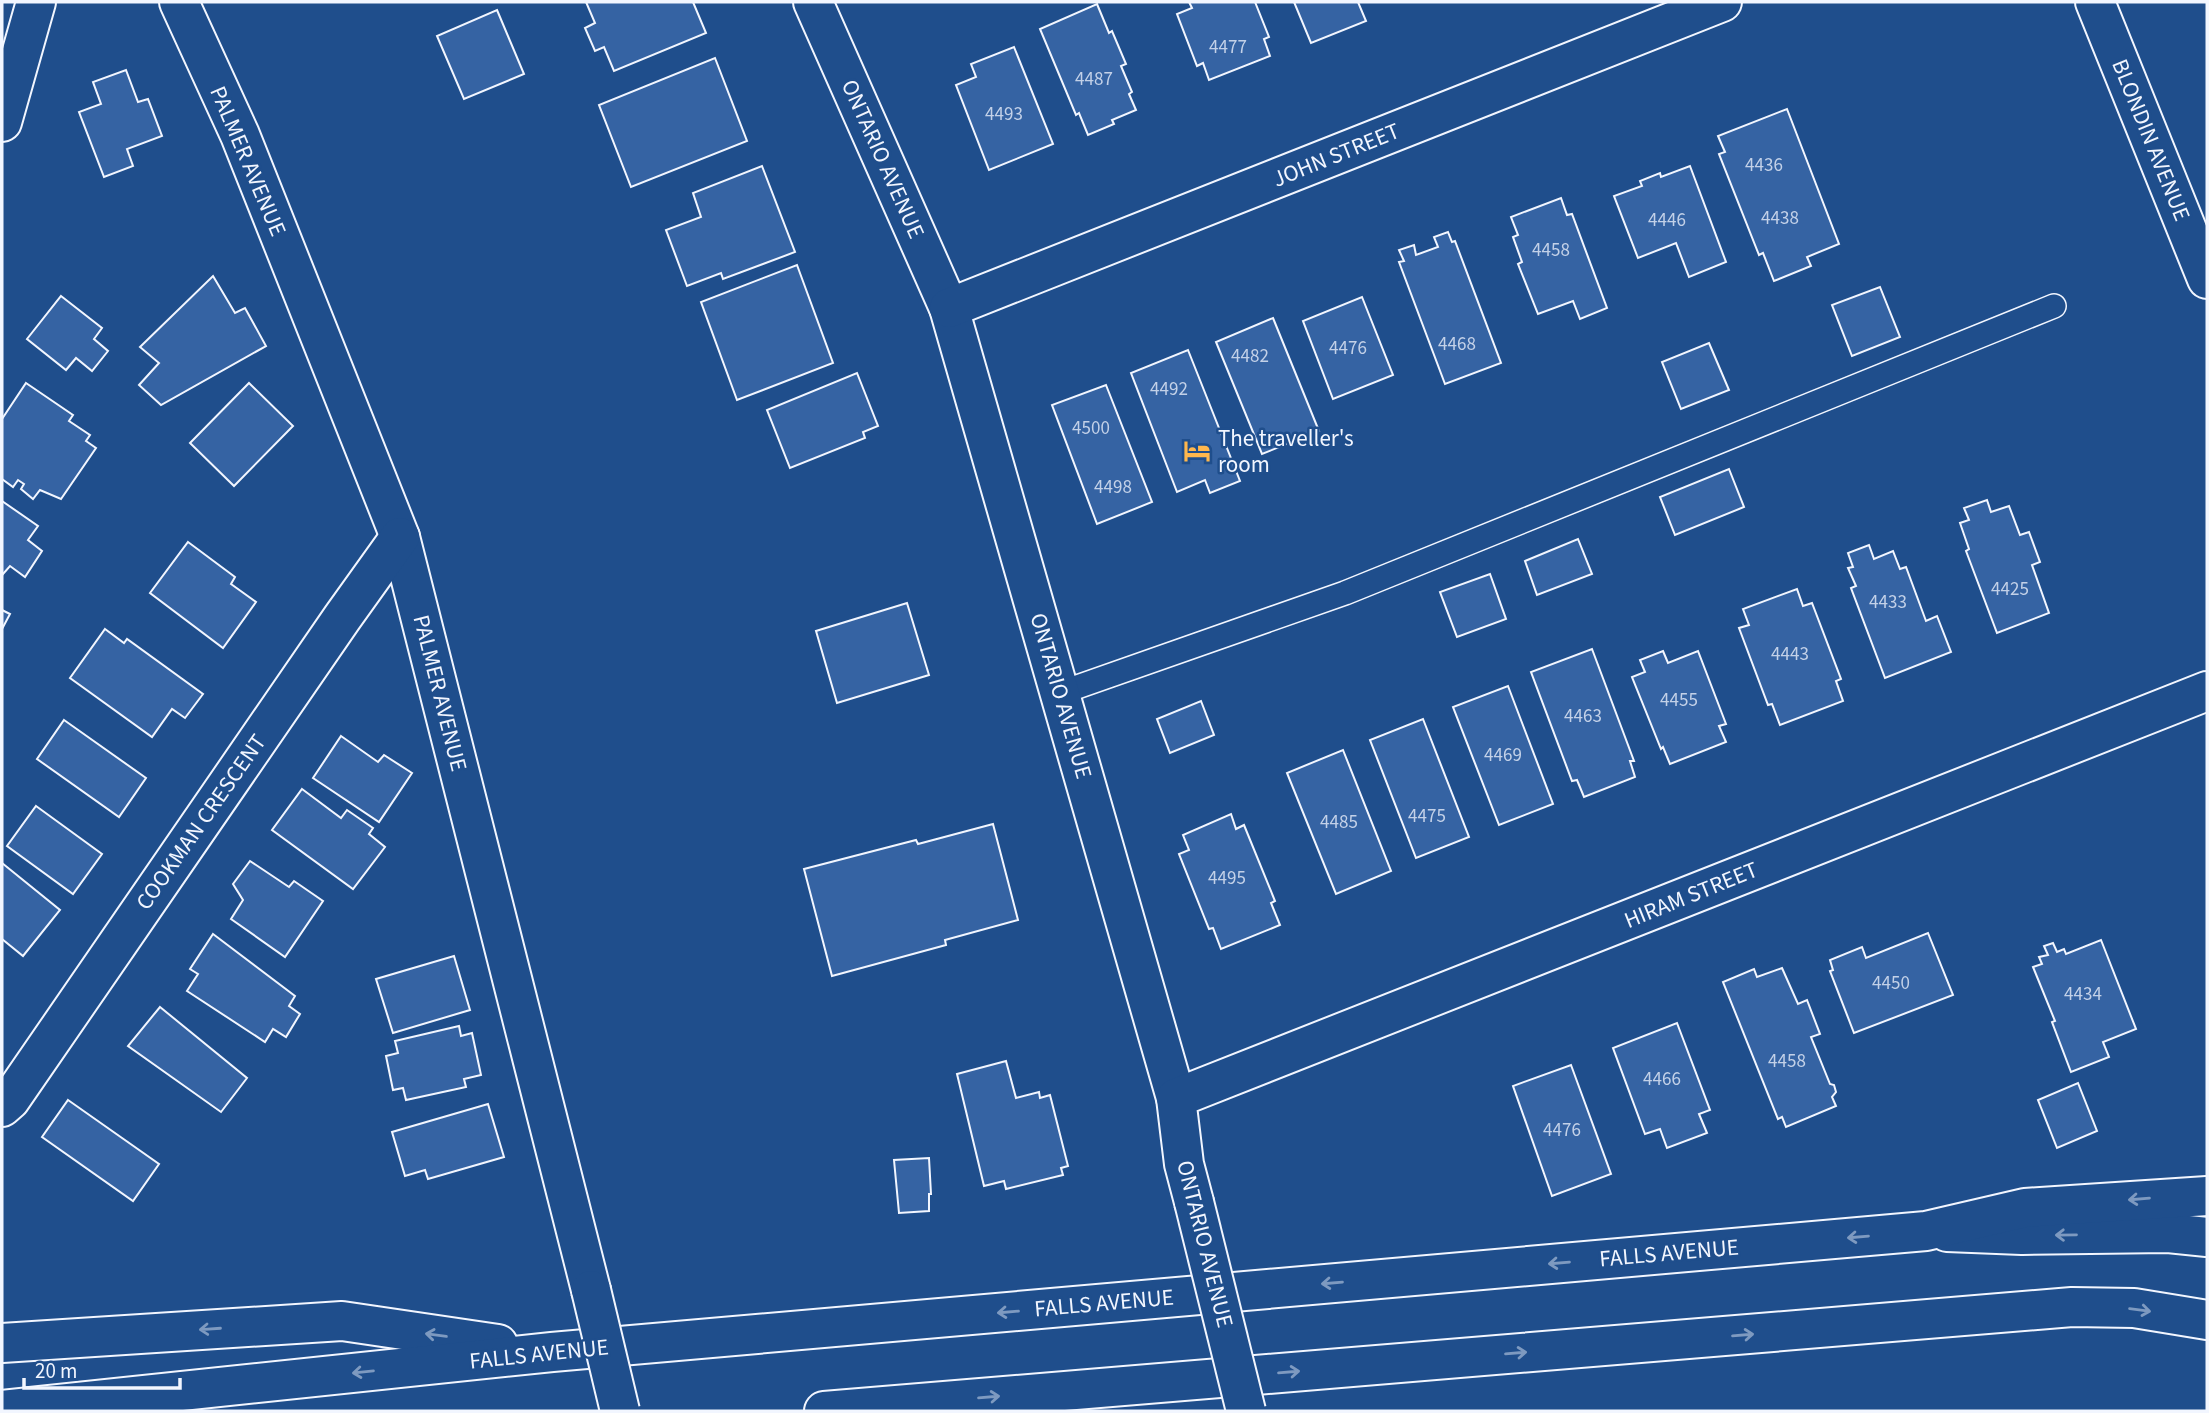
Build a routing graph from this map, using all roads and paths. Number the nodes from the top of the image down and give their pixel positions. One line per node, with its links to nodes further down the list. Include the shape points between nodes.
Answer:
1 (36, 2): 6 (main road)
2 (179, 2): 10 (main road, PALMER AVENUE, via 240,135)
3 (813, 2): 9 (main road, ONTARIO AVENUE)
4 (1722, 2): 9 (main road, JOHN STREET)
5 (2095, 2): 7 (main road, BLONDIN AVENUE)
6 (2, 122)
7 (2207, 279)
8 (2054, 306): 12 (lane, via 1345,593)
9 (950, 308): 12 (main road, ONTARIO AVENUE)
10 (400, 537): 14 (main road, COOKMAN CRESCENT); 22 (main road, PALMER AVENUE, bridge)
11 (2207, 691): 13 (main road, HIRAM STREET)
12 (1060, 693): 13 (main road, ONTARIO AVENUE)
13 (1176, 1098): 24 (main road, ONTARIO AVENUE, bridge, via 1184,1164)
14 (2, 1107)
15 (2207, 1196): 16 (main road, one-way to 16, via 2025,1208)
16 (1926, 1231): 17 (main road, FALLS AVENUE, one-way to 16); 20 (main road, FALLS AVENUE, one-way to 20)
17 (2207, 1237)
18 (2207, 1320): 23 (main road, one-way to 18, via 2072,1307 2134,1308)
19 (2, 1342): 20 (main road, one-way to 19, via 342,1321)
20 (552, 1352): 21 (main road, FALLS AVENUE, one-way to 21)
21 (2, 1410)
22 (620, 1411)
23 (824, 1411)
24 (1246, 1411)

